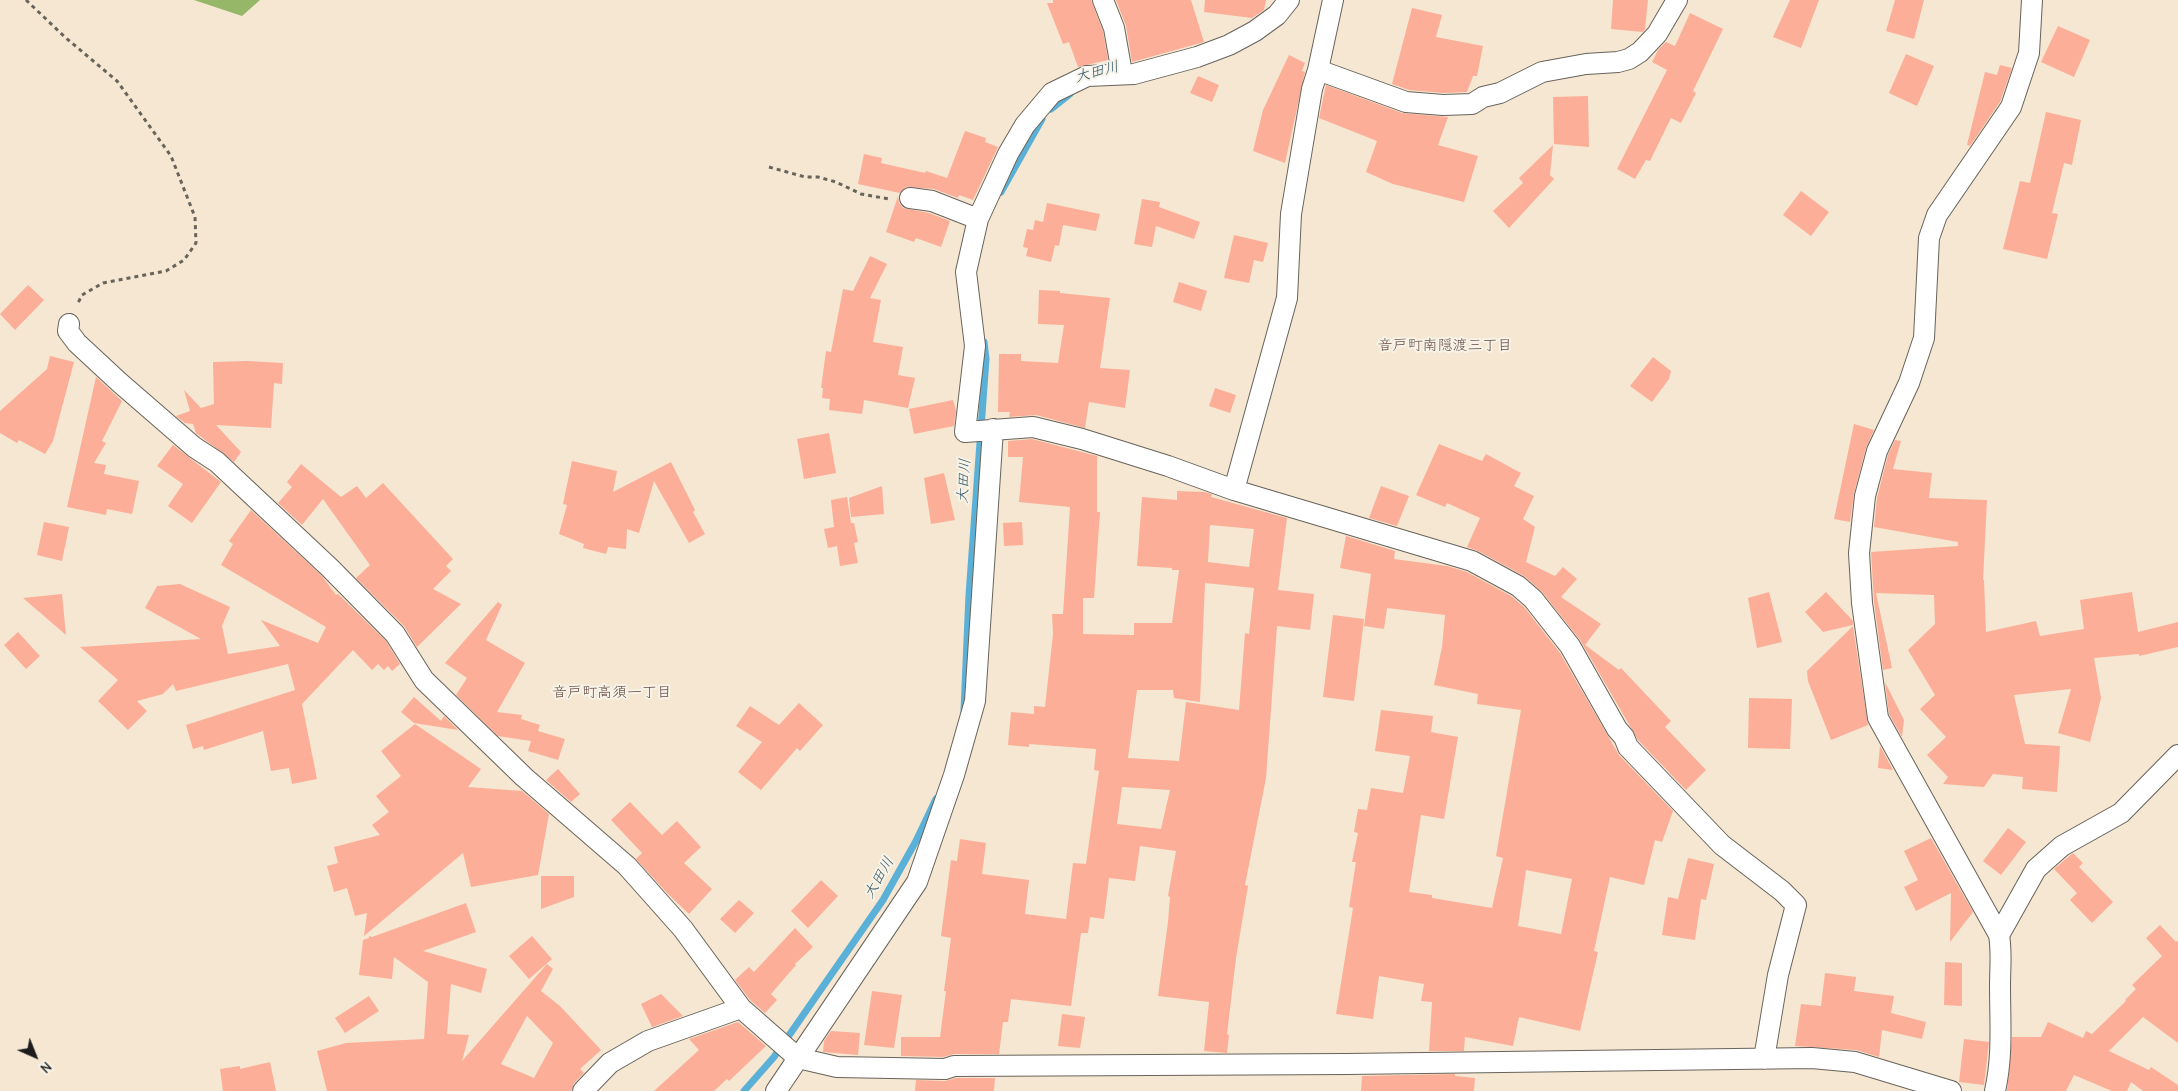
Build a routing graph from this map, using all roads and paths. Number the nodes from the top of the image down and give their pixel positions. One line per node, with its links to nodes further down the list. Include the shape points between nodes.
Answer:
1 (26, 0): 12 (path, via 117,81 171,156 195,217 196,243 184,260 166,271 103,283 82,295)
2 (1103, 0): 8 (street, via 1114,28)
3 (1289, 0): 8 (street, via 1278,15 1229,45 1197,57 1134,74)
4 (1333, 0): 7 (street)
5 (1677, 0): 7 (street, via 1657,34 1629,59 1542,72 1472,104 1406,102)
6 (2032, 0): 16 (street, via 2029,53 2010,107 1937,215 1929,238 1924,338 1909,383 1877,451 1865,496 1859,553 1862,603 1878,718)
7 (1318, 70): 14 (street, via 1290,214 1286,298)
8 (1122, 74): 11 (street, via 1087,76 1052,93 1025,125)
9 (769, 166): 10 (path, via 836,182 861,194 893,200)
10 (910, 198): 11 (street, via 932,201)
11 (978, 219): 13 (street, via 966,272 975,346 965,432)
12 (69, 324): 17 (street, via 68,331 77,343 194,447 217,462 330,568 395,634 424,680 524,777 627,866 682,929)
13 (993, 429): 14 (street, via 1033,428 1082,439); 18 (street, via 974,701 954,775 917,882)
14 (1234, 490): 19 (street, via 1472,561 1518,586 1533,599 1570,646 1628,747 1722,845 1796,905 1778,975)
15 (2178, 755): 16 (street, via 2121,813 2062,846 2036,869)
16 (1999, 935): 23 (street, via 2002,1030)
17 (741, 1008): 18 (street); 20 (street, via 648,1041 610,1063)
18 (798, 1058): 19 (street, via 837,1067 945,1069 954,1066); 21 (street)
19 (1764, 1059): 22 (street, via 1812,1058 1855,1062)
20 (583, 1091)
21 (776, 1091)
22 (1951, 1091)
23 (1995, 1091)

